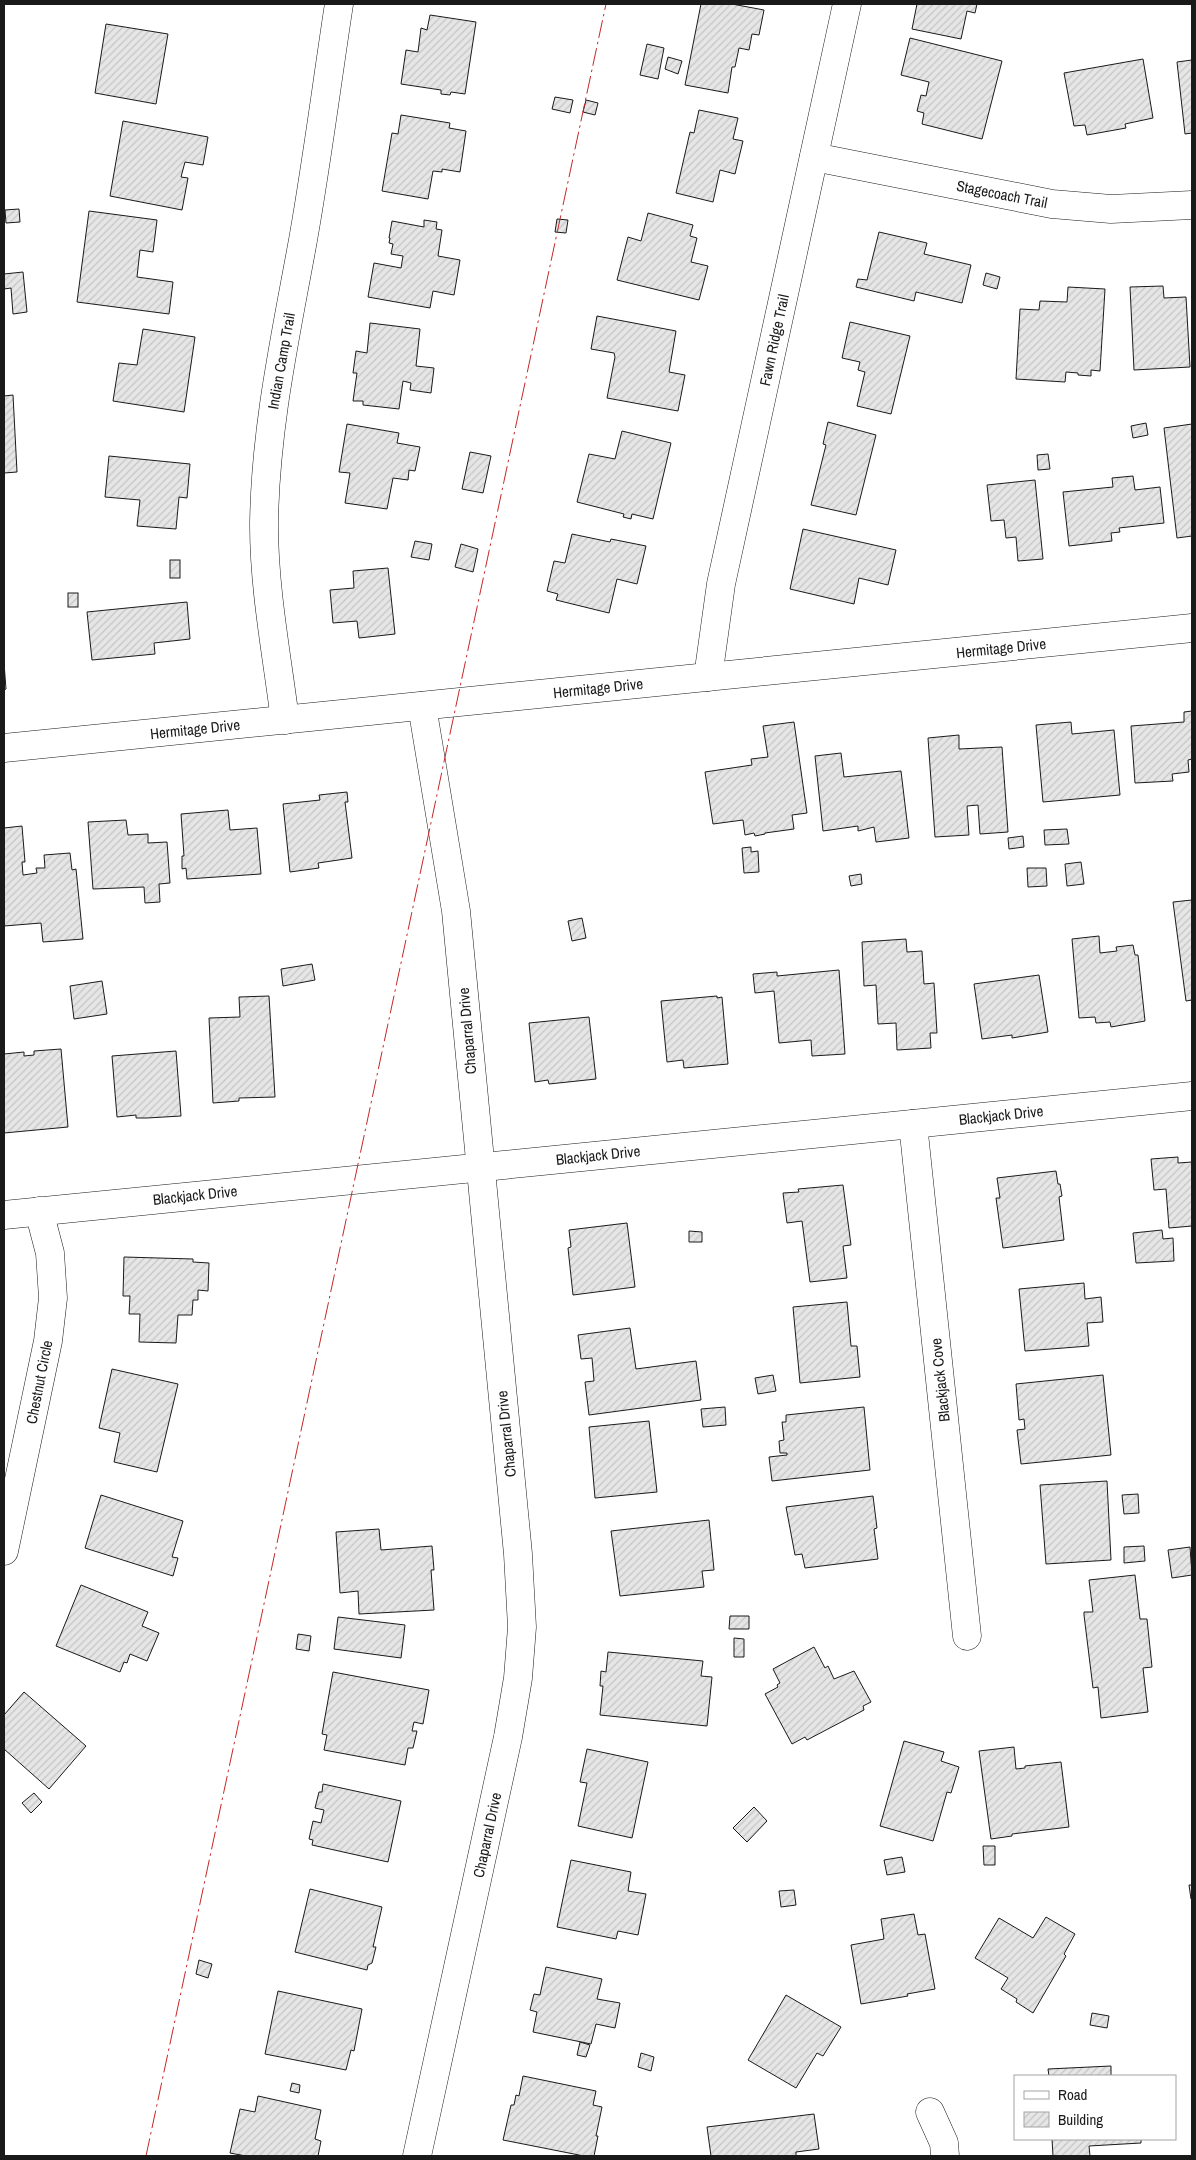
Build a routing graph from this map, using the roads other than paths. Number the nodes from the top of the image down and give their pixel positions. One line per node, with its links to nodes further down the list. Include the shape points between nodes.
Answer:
1 (339, 4): 8 (street, Indian Camp Trail, via 307,217 272,414 266,470 267,582)
2 (848, 4): 3 (street, Fawn Ridge Trail)
3 (814, 157): 4 (street, Stagecoach Trail, via 1052,204 1111,209); 6 (street, Fawn Ridge Trail, via 721,584)
4 (1192, 205)
5 (1192, 628): 6 (street, Hermitage Drive)
6 (708, 677): 7 (street, Hermitage Drive)
7 (422, 706): 8 (street, Hermitage Drive); 12 (street, Chaparral Drive, via 456,911)
8 (285, 720): 9 (street, Hermitage Drive)
9 (4, 748)
10 (1192, 1096): 11 (street, Blackjack Drive)
11 (913, 1124): 12 (street, Blackjack Drive); 16 (street, Blackjack Cove)
12 (479, 1166): 13 (street, Blackjack Drive); 18 (street, Chaparral Drive, via 518,1554 522,1627 508,1738)
13 (39, 1211): 14 (street, Blackjack Drive); 15 (street, Chestnut Circle, via 50,1253 52,1298 48,1341)
14 (4, 1215)
15 (4, 1552)
16 (967, 1636)
17 (930, 2112): 19 (street, via 944,2143)
18 (417, 2156)
19 (945, 2156)

